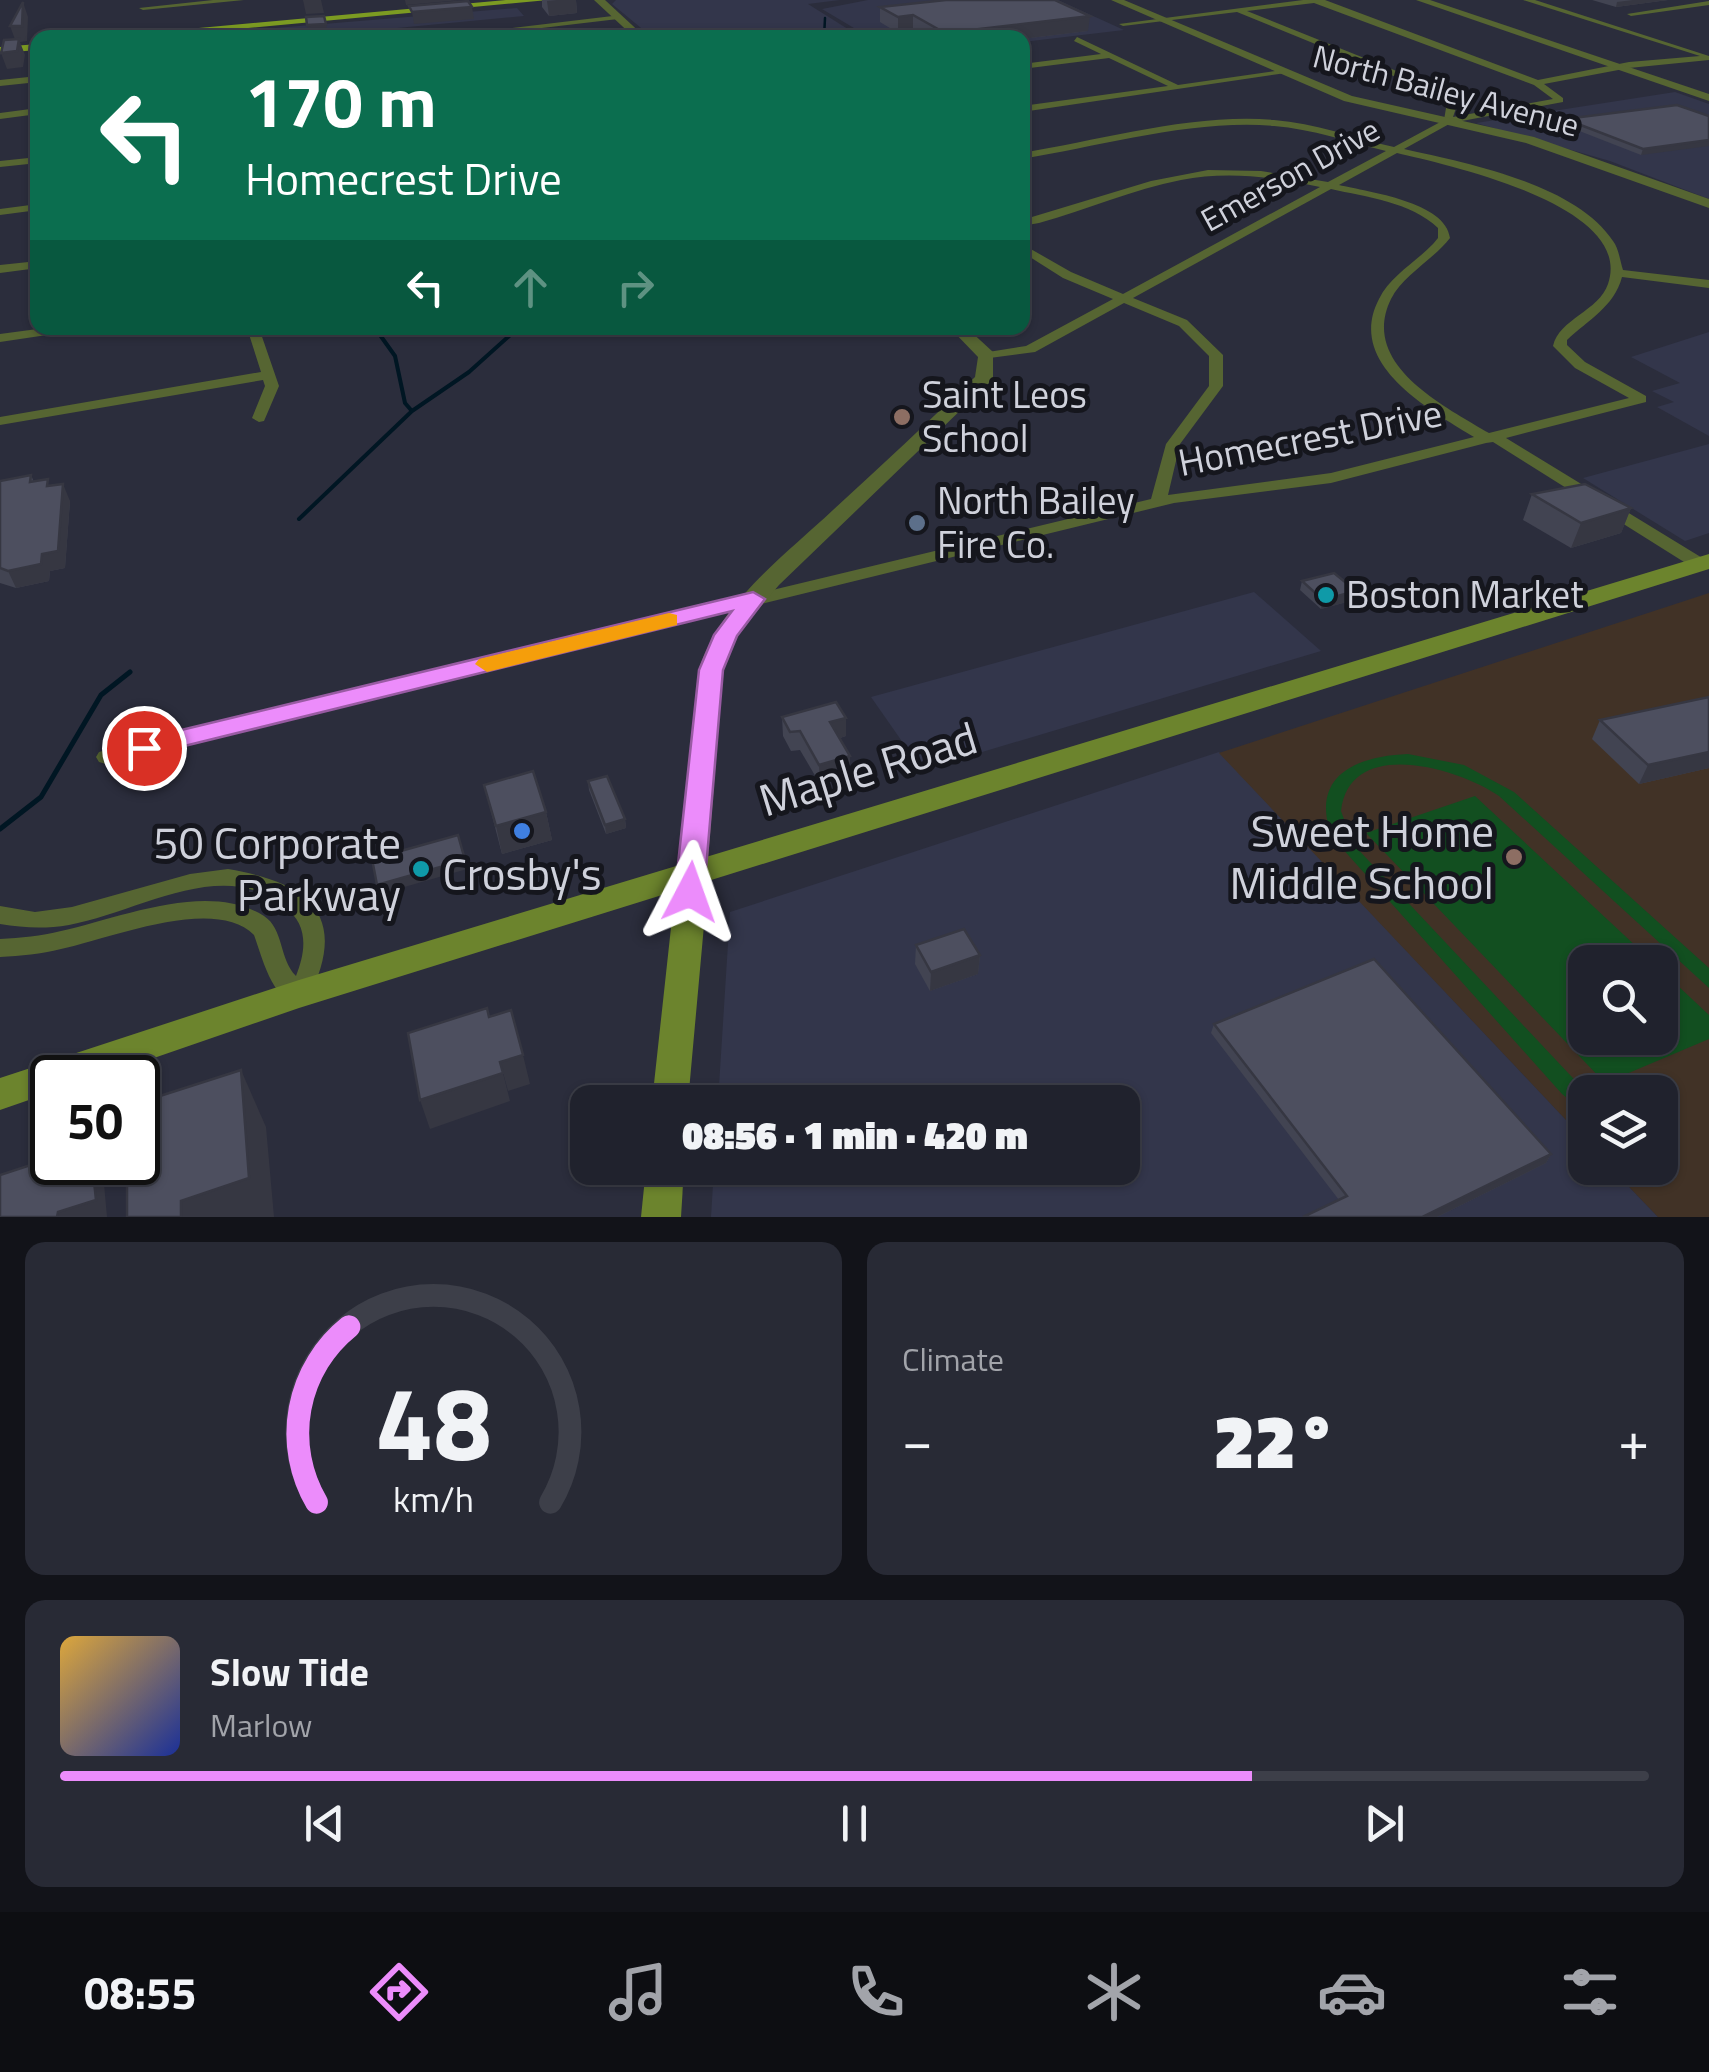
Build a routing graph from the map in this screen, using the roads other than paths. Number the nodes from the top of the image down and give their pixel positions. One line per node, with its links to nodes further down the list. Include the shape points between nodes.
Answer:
1 (240, 0): 12 (street)
2 (542, 0): 9 (main road)
3 (599, 0): 15 (street)
4 (1116, 0): 16 (street, North Bailey Avenue)
5 (1314, 0): 6 (street); 13 (street); 33 (street)
6 (1324, 0)
7 (1421, 0): 29 (street)
8 (1526, 0): 27 (street)
9 (481, 2): 19 (main road)
10 (563, 2): 20 (main road)
11 (1709, 3): 14 (street)
12 (143, 4): 18 (street)
13 (1238, 10): 16 (street); 39 (street, Emerson Drive, via 1430,88 1451,108)
14 (1631, 14)
15 (618, 18): 21 (street); 22 (street)
16 (1161, 20): 17 (street); 30 (street, North Bailey Avenue)
17 (1123, 24)
18 (142, 30)
19 (202, 30)
20 (216, 30)
21 (515, 30)
22 (632, 30)
23 (1078, 39): 26 (street)
24 (30, 45): 25 (main road)
25 (0, 48)
26 (1111, 55): 28 (street); 34 (street)
27 (1709, 57): 29 (street)
28 (1030, 65)
29 (1621, 66): 33 (street); 35 (street)
30 (1282, 73): 34 (street); 39 (street, North Bailey Avenue, via 1364,104)
31 (30, 80): 32 (street)
32 (0, 83)
33 (1537, 83): 39 (street, via 1560,100)
34 (1176, 88): 36 (street)
35 (1709, 98)
36 (1030, 109)
37 (30, 113): 38 (street)
38 (0, 116)
39 (1448, 121): 40 (street, Emerson Drive); 45 (street, North Bailey Avenue, via 1559,149)
40 (1394, 150): 41 (street, via 1253,122); 44 (street, Emerson Drive); 52 (street, via 1496,176 1561,204 1606,240)
41 (1030, 155)
42 (30, 161): 43 (street)
43 (0, 164)
44 (1330, 185): 48 (street, via 1265,173 1189,176); 54 (street, Emerson Drive); 63 (street, via 1417,209 1444,227 1440,244 1386,298 1378,341 1410,386)
45 (1709, 204)
46 (30, 208): 47 (street)
47 (0, 212)
48 (1030, 221)
49 (1030, 252): 54 (street)
50 (30, 265): 51 (street)
51 (0, 269)
52 (1617, 273): 53 (street); 63 (street, Homecrest Drive, via 1597,310 1561,339 1564,352 1580,365 1642,399)
53 (1709, 284)
54 (1124, 298): 59 (street, Emerson Drive, via 1030,349); 64 (street, via 1195,330 1219,365 1216,386 1167,456)
55 (30, 334): 58 (street)
56 (255, 335): 60 (street)
57 (965, 335): 59 (street)
58 (0, 338)
59 (987, 356): 66 (street, via 981,383)
60 (270, 375): 61 (street, via 271,396); 62 (street)
61 (260, 418)
62 (0, 422)
63 (1492, 438): 64 (street, Homecrest Drive, via 1330,478); 65 (street)
64 (1158, 502): 66 (street, Homecrest Drive)
65 (1704, 562): 68 (main road, Maple Road)
66 (753, 599): 67 (street, Homecrest Drive); 68 (street, via 711,670)
67 (106, 757)
68 (693, 872): 71 (main road, Maple Road); 72 (main road)
69 (0, 915): 71 (street, via 57,918 194,882 265,886 301,907 317,937)
70 (0, 948): 71 (street, via 43,947 177,913 228,909 260,925 277,971)
71 (300, 994): 73 (main road, Maple Road)
72 (672, 1085)
73 (0, 1094)
74 (663, 1185): 75 (main road)
75 (660, 1217)

